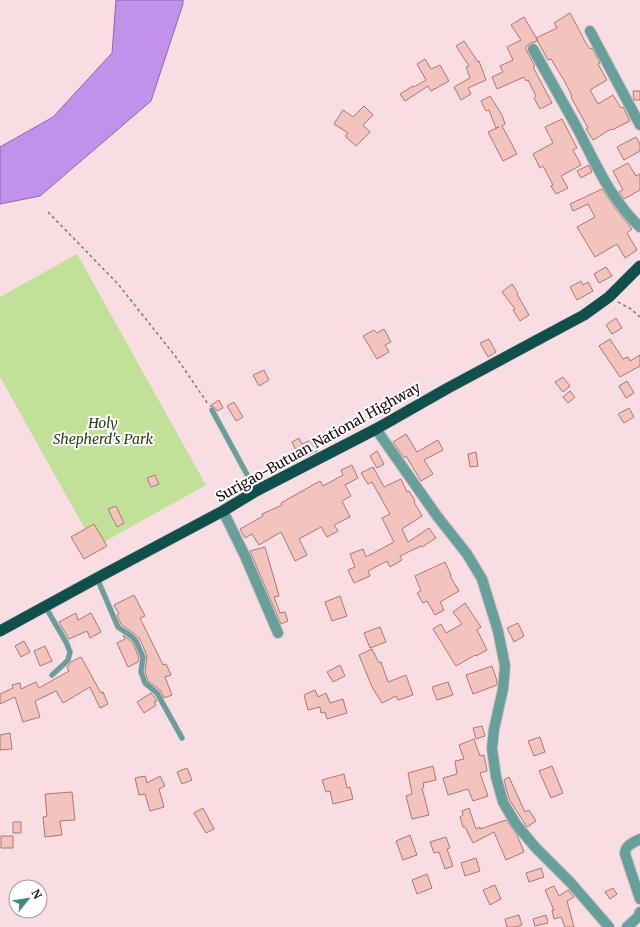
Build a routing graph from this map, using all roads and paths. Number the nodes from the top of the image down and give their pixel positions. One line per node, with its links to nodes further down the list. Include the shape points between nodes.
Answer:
1 (590, 31): 3 (street)
2 (533, 50): 5 (street, via 604,181 628,217)
3 (640, 125)
4 (48, 212): 9 (path, via 118,284 176,357)
5 (640, 227)
6 (640, 266): 7 (highway, Surigao-Butuan National Highway)
7 (609, 297): 8 (path); 10 (highway, Surigao-Butuan National Highway, via 584,315)
8 (640, 317)
9 (212, 410): 11 (lane)
10 (376, 428): 11 (highway, Surigao-Butuan National Highway); 23 (street, via 482,578 498,631 505,666 492,749 503,802 516,824 535,847)
11 (256, 491): 12 (highway, Surigao-Butuan National Highway)
12 (223, 511): 13 (highway, Surigao-Butuan National Highway); 16 (street)
13 (97, 578): 14 (highway, Surigao-Butuan National Highway); 18 (lane, via 118,627 136,641 143,657 141,672 145,683 157,693)
14 (45, 606): 15 (highway, Surigao-Butuan National Highway); 17 (lane, via 70,652 68,660)
15 (0, 631)
16 (278, 633)
17 (52, 675)
18 (182, 738)
19 (640, 839): 20 (street, via 627,846 625,850)
20 (637, 878): 21 (street)
21 (640, 899)
22 (640, 912): 24 (street)
23 (609, 927)
24 (627, 927)

